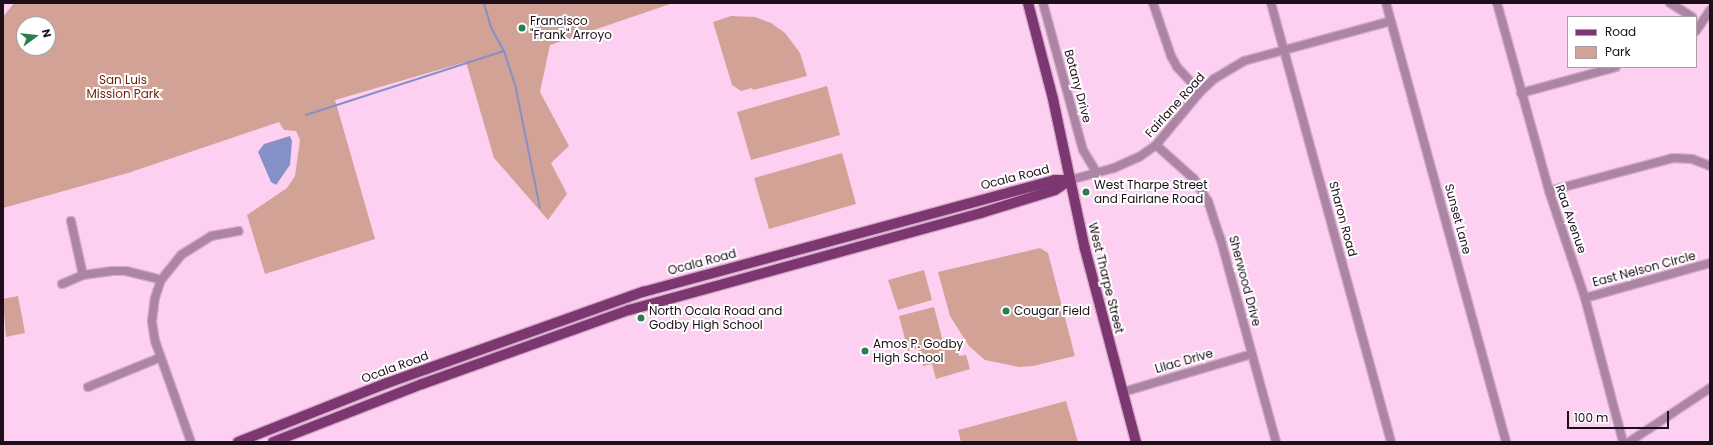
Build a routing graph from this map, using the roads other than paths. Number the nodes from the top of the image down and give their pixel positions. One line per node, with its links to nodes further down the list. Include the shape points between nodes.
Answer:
1 (1028, 3): 20 (main road, West Tharpe Street, via 1053,99)
2 (1043, 3): 19 (street, Botany Drive, via 1083,150)
3 (1153, 3): 15 (street, via 1170,56)
4 (1271, 3): 13 (street, Sharon Road)
5 (1386, 3): 10 (street, Sunset Lane)
6 (1497, 3): 16 (street, Raa Avenue)
7 (1670, 3): 9 (street)
8 (1710, 10): 11 (street)
9 (1690, 16)
10 (1391, 21): 13 (street, Fairlane Road); 54 (street, Sunset Lane)
11 (1699, 21): 12 (street)
12 (1710, 28)
13 (1284, 49): 15 (street, Fairlane Road, via 1231,68); 53 (street, Sharon Road)
14 (1612, 68): 16 (street)
15 (1200, 92): 17 (street, Fairlane Road)
16 (1522, 93): 21 (street, Raa Avenue)
17 (1156, 145): 19 (street, Fairlane Road, via 1130,161); 41 (street, Sherwood Drive, via 1194,179 1208,202)
18 (1710, 166): 21 (street, via 1692,159 1673,158)
19 (1097, 173): 20 (street, Fairlane Road)
20 (1070, 180): 22 (main road, Ocala Road, via 1054,180); 24 (main road, Ocala Road, via 1054,190); 47 (main road, West Tharpe Street, via 1084,249)
21 (1548, 191): 34 (street, Raa Avenue)
22 (930, 213): 24 (main road); 27 (main road, Ocala Road)
23 (71, 221): 28 (street)
24 (934, 226): 32 (main road, Ocala Road)
25 (239, 231): 30 (street, via 211,236 199,242 181,255)
26 (1710, 263): 34 (street, East Nelson Circle)
27 (710, 273): 29 (main road, Ocala Road); 32 (main road)
28 (83, 276): 30 (street, via 126,271); 31 (street)
29 (694, 277): 33 (main road); 35 (main road, Ocala Road)
30 (161, 280): 42 (street, via 155,298 152,321)
31 (62, 284)
32 (714, 285): 33 (main road, Ocala Road)
33 (698, 290): 36 (main road, Ocala Road)
34 (1584, 298): 55 (street, Raa Avenue)
35 (601, 306): 36 (main road); 37 (main road, Ocala Road)
36 (599, 320): 39 (main road, Ocala Road)
37 (519, 335): 38 (main road, Ocala Road); 39 (main road)
38 (507, 339): 40 (main road); 43 (main road, Ocala Road)
39 (523, 346): 40 (main road, Ocala Road)
40 (512, 351): 46 (main road, Ocala Road)
41 (1252, 354): 47 (street, Lilac Drive); 52 (street, Sherwood Drive)
42 (159, 358): 44 (street); 48 (street)
43 (405, 376): 46 (main road); 49 (main road, Ocala Road)
44 (88, 387)
45 (1710, 388): 56 (street)
46 (409, 389): 50 (main road, Ocala Road)
47 (1123, 392): 51 (main road, West Tharpe Street)
48 (191, 442)
49 (238, 442)
50 (273, 442)
51 (1136, 442)
52 (1276, 442)
53 (1390, 442)
54 (1506, 442)
55 (1623, 442)
56 (1629, 442)

